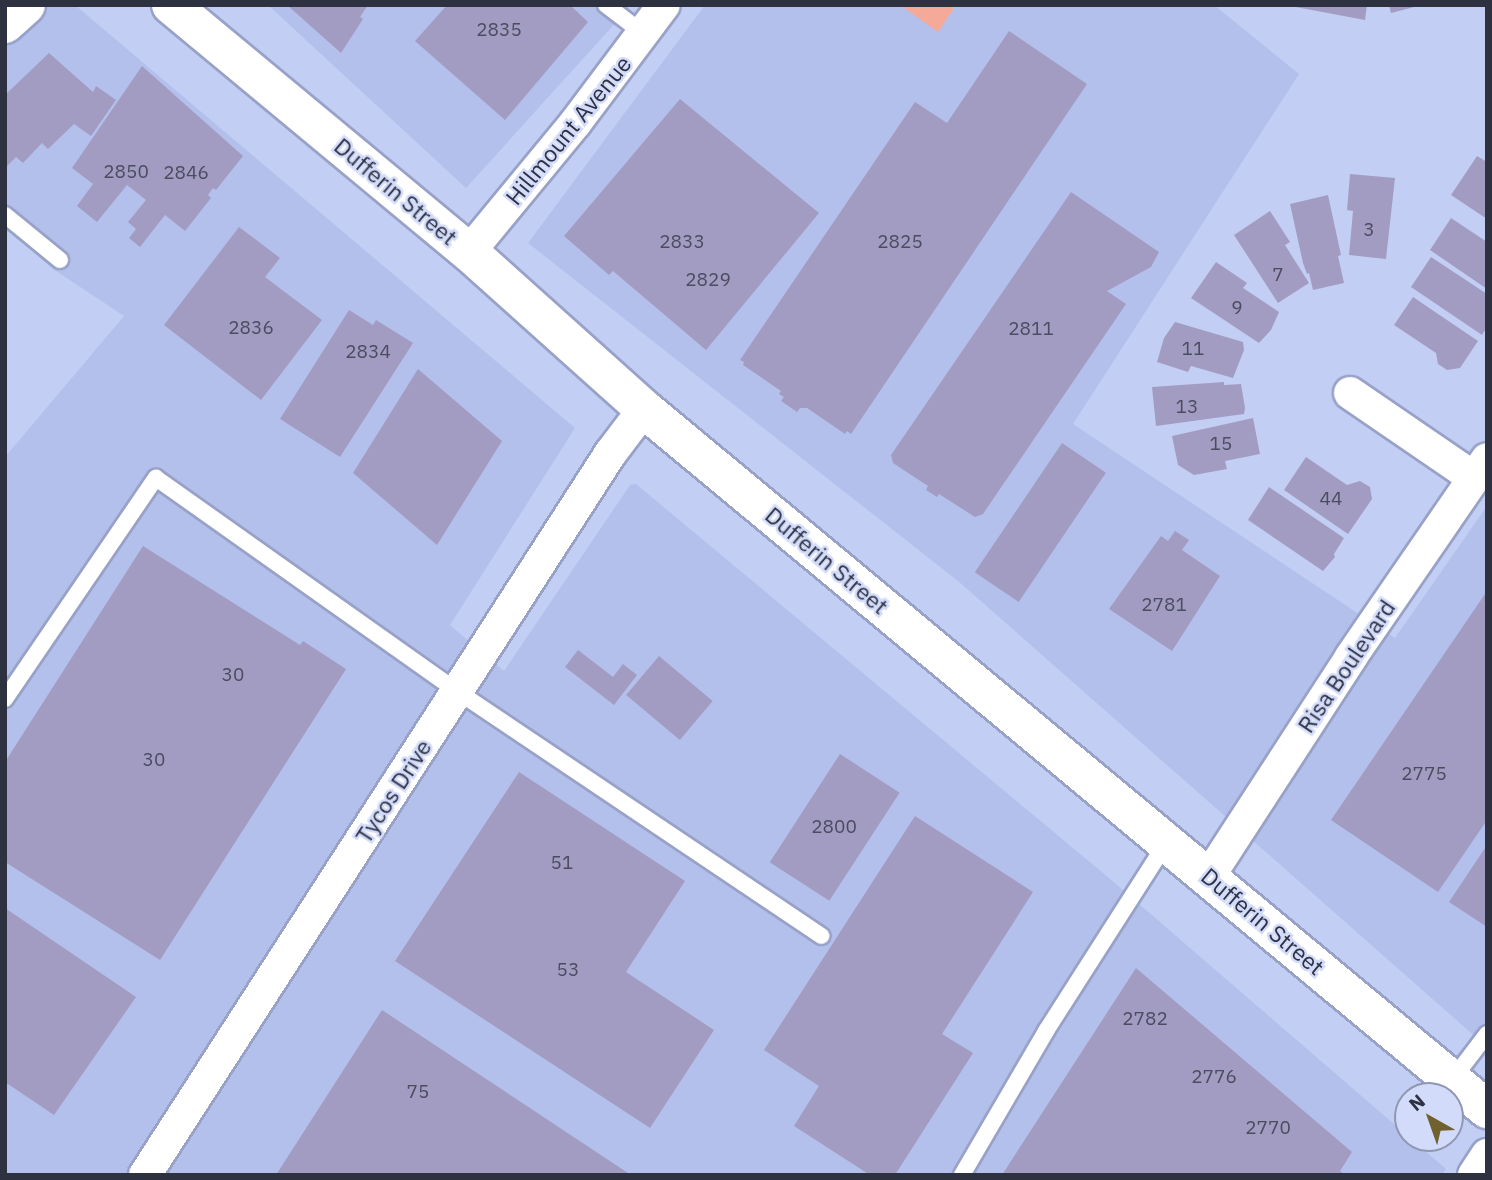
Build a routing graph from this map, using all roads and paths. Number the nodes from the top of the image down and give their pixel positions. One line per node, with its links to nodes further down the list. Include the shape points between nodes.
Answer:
1 (26, 5): 5 (main road)
2 (171, 5): 8 (main road, Dufferin Street)
3 (606, 5): 6 (lane)
4 (664, 5): 6 (street, Hillmount Avenue)
5 (5, 24)
6 (644, 34): 8 (street, Hillmount Avenue)
7 (5, 215): 9 (lane)
8 (469, 252): 11 (main road, Dufferin Street)
9 (60, 260)
10 (1350, 393): 12 (street)
11 (644, 408): 13 (street, Tycos Drive); 15 (main road, Dufferin Street)
12 (1480, 468): 16 (street, Risa Boulevard)
13 (457, 691): 14 (lane, via 156,478); 17 (lane); 22 (street, Tycos Drive)
14 (5, 699)
15 (1167, 841): 16 (main road, Dufferin Street); 23 (lane, via 1046,1031)
16 (1209, 876): 19 (main road, Dufferin Street)
17 (821, 936)
18 (1487, 1034): 19 (lane)
19 (1452, 1080): 20 (main road, Dufferin Street)
20 (1487, 1109)
21 (1487, 1155): 24 (street)
22 (145, 1175)
23 (962, 1175)
24 (1474, 1175)

